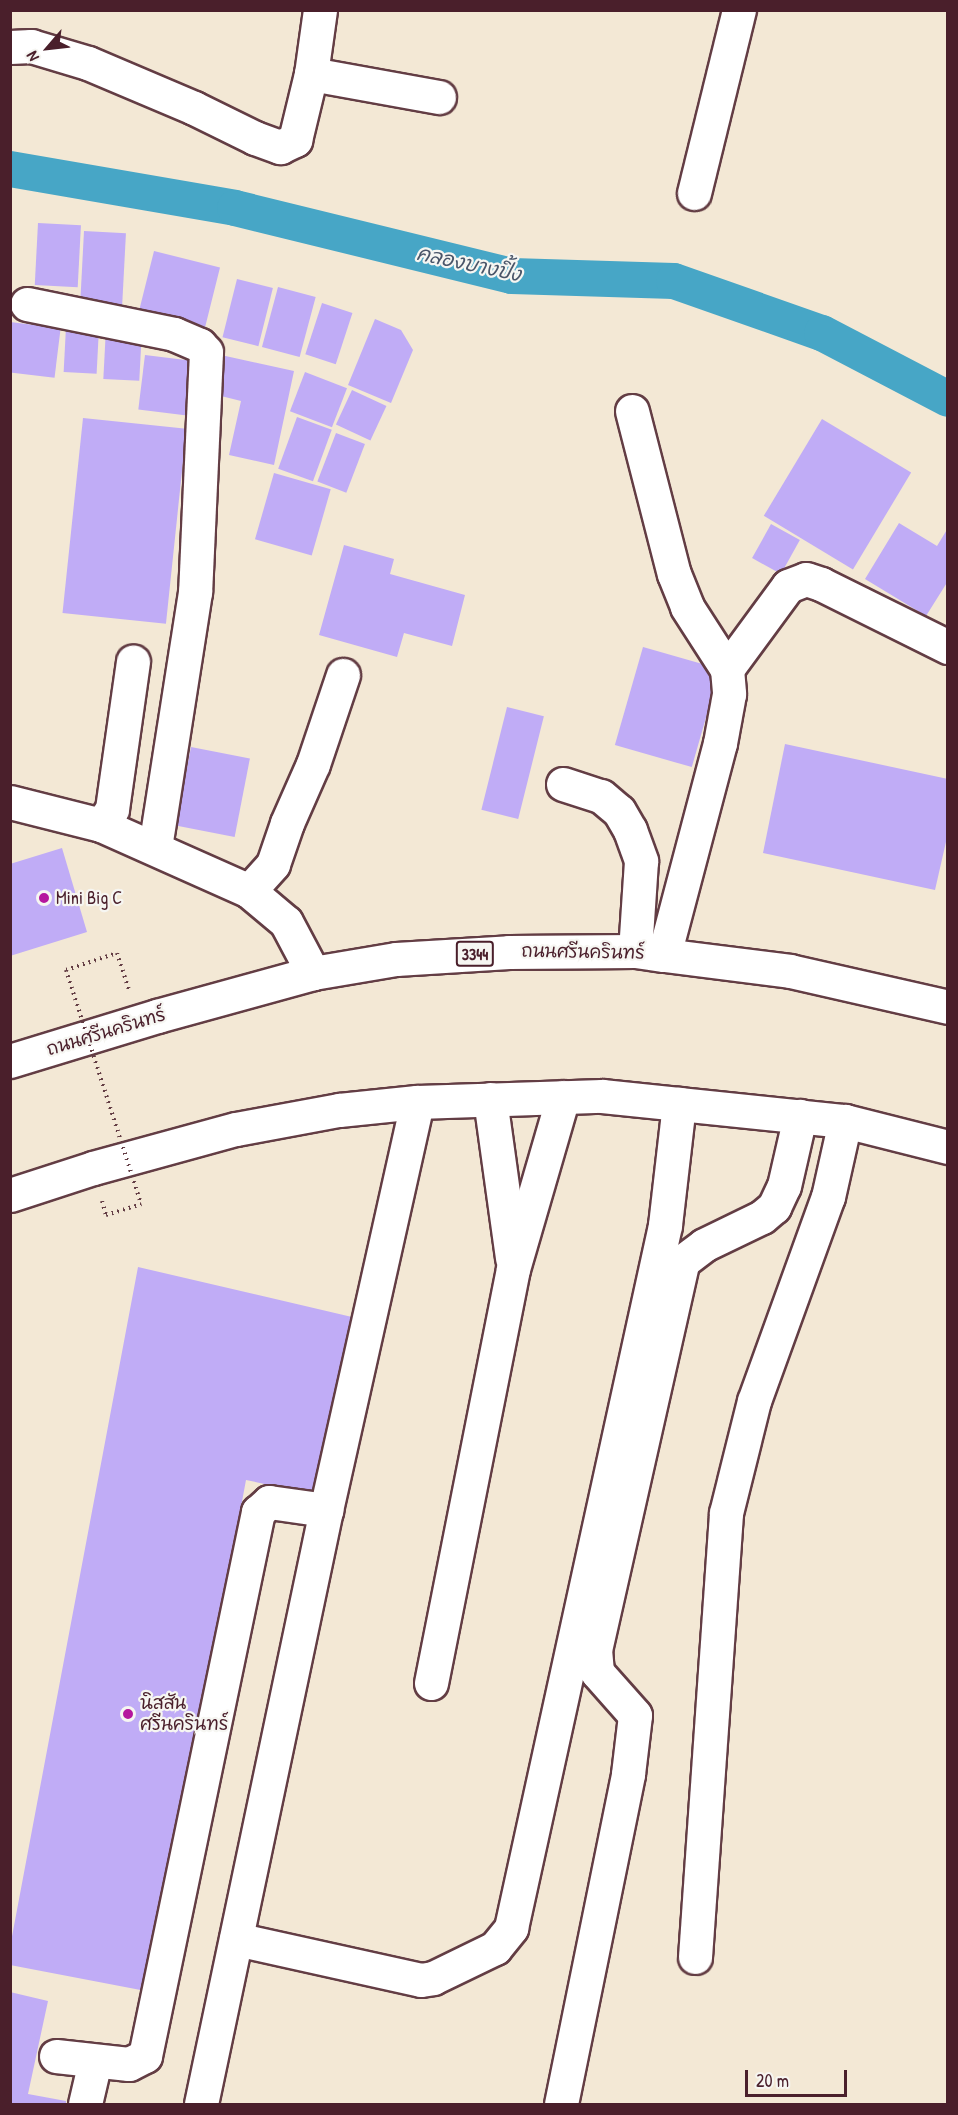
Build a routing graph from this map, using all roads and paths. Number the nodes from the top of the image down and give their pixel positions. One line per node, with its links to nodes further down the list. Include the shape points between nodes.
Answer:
1 (320, 10): 4 (street)
2 (739, 10): 6 (street)
3 (10, 47): 4 (street, via 31,45 88,63 280,147 295,140)
4 (311, 74): 5 (street)
5 (439, 97)
6 (694, 193)
7 (27, 304): 16 (street, via 174,334 207,352 195,592)
8 (632, 411): 11 (street, via 674,574 687,607)
9 (948, 647): 11 (street, via 806,579 788,586)
10 (133, 661): 15 (street, via 112,809)
11 (727, 669): 18 (street, via 729,694 720,743)
12 (343, 675): 17 (street, via 273,864)
13 (563, 784): 18 (street, via 601,796 619,811 630,830 641,861)
14 (10, 802): 15 (street)
15 (101, 825): 16 (street)
16 (155, 847): 17 (street)
17 (249, 891): 19 (street, via 286,922)
18 (649, 953): 19 (street, ถนนศรีนครินทร์ / 3344, via 509,952 396,959); 20 (street, ถนนศรีนครินทร์ / 3344, via 790,971)
19 (313, 973): 21 (street, ถนนศรีนครินทร์ / 3344)
20 (948, 1007)
21 (140, 1021): 22 (street, ถนนศรีนครินทร์ / 3344); 31 (path, bridge, via 117,953 66,970)
22 (10, 1061)
23 (563, 1097): 24 (street); 26 (street, via 602,1096); 32 (street)
24 (490, 1099): 25 (street); 32 (street)
25 (417, 1102): 30 (street, via 339,1110 236,1129); 33 (street)
26 (679, 1104): 27 (street); 35 (street, via 665,1225 511,1928 495,1948 421,1980)
27 (800, 1116): 28 (street); 41 (street, via 784,1186 774,1207 762,1217 704,1245 683,1261 595,1650 597,1672 634,1715 628,1774)
28 (845, 1121): 29 (street); 36 (street, via 828,1197 754,1401 726,1513)
29 (948, 1147)
30 (10, 1195)
31 (141, 1204)
32 (513, 1269): 34 (street)
33 (326, 1510): 35 (street); 38 (street, via 269,1502 258,1512 145,2056 129,2064)
34 (431, 1683)
35 (236, 1939): 40 (street)
36 (695, 1957)
37 (56, 2056): 38 (street)
38 (95, 2061): 39 (street)
39 (85, 2104)
40 (201, 2104)
41 (561, 2104)

